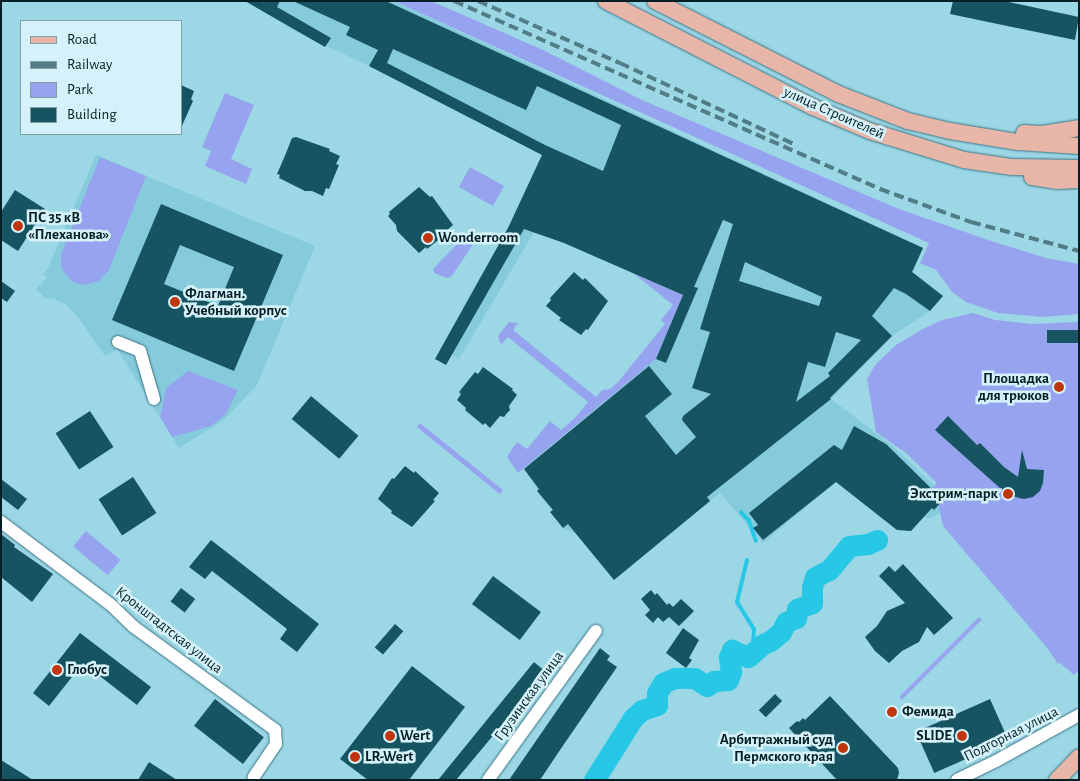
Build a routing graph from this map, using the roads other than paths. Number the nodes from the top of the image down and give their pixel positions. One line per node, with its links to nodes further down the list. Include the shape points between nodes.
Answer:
1 (606, 1): 5 (main road, улица Строителей, via 813,107)
2 (655, 1): 3 (main road, улица Строителей)
3 (771, 61): 4 (main road, via 806,70 909,111 951,123 1042,134); 6 (main road, улица Строителей, via 836,93 908,121 1018,142)
4 (1079, 128)
5 (906, 144): 7 (main road, улица Строителей, via 964,160 1012,167); 8 (main road, via 967,163 1026,176 1058,181)
6 (1079, 146)
7 (1079, 168)
8 (1079, 180)
9 (118, 342): 10 (street, via 140,351)
10 (154, 399)
11 (1, 522): 15 (street, Кронштадтская улица, via 110,604 134,627 275,730 276,744)
12 (596, 631): 16 (street, Грузинская улица)
13 (1079, 716): 17 (street, Подгорная улица)
14 (1079, 757): 18 (main road)
15 (254, 777)
16 (488, 780)
17 (957, 780)
18 (1057, 780)

